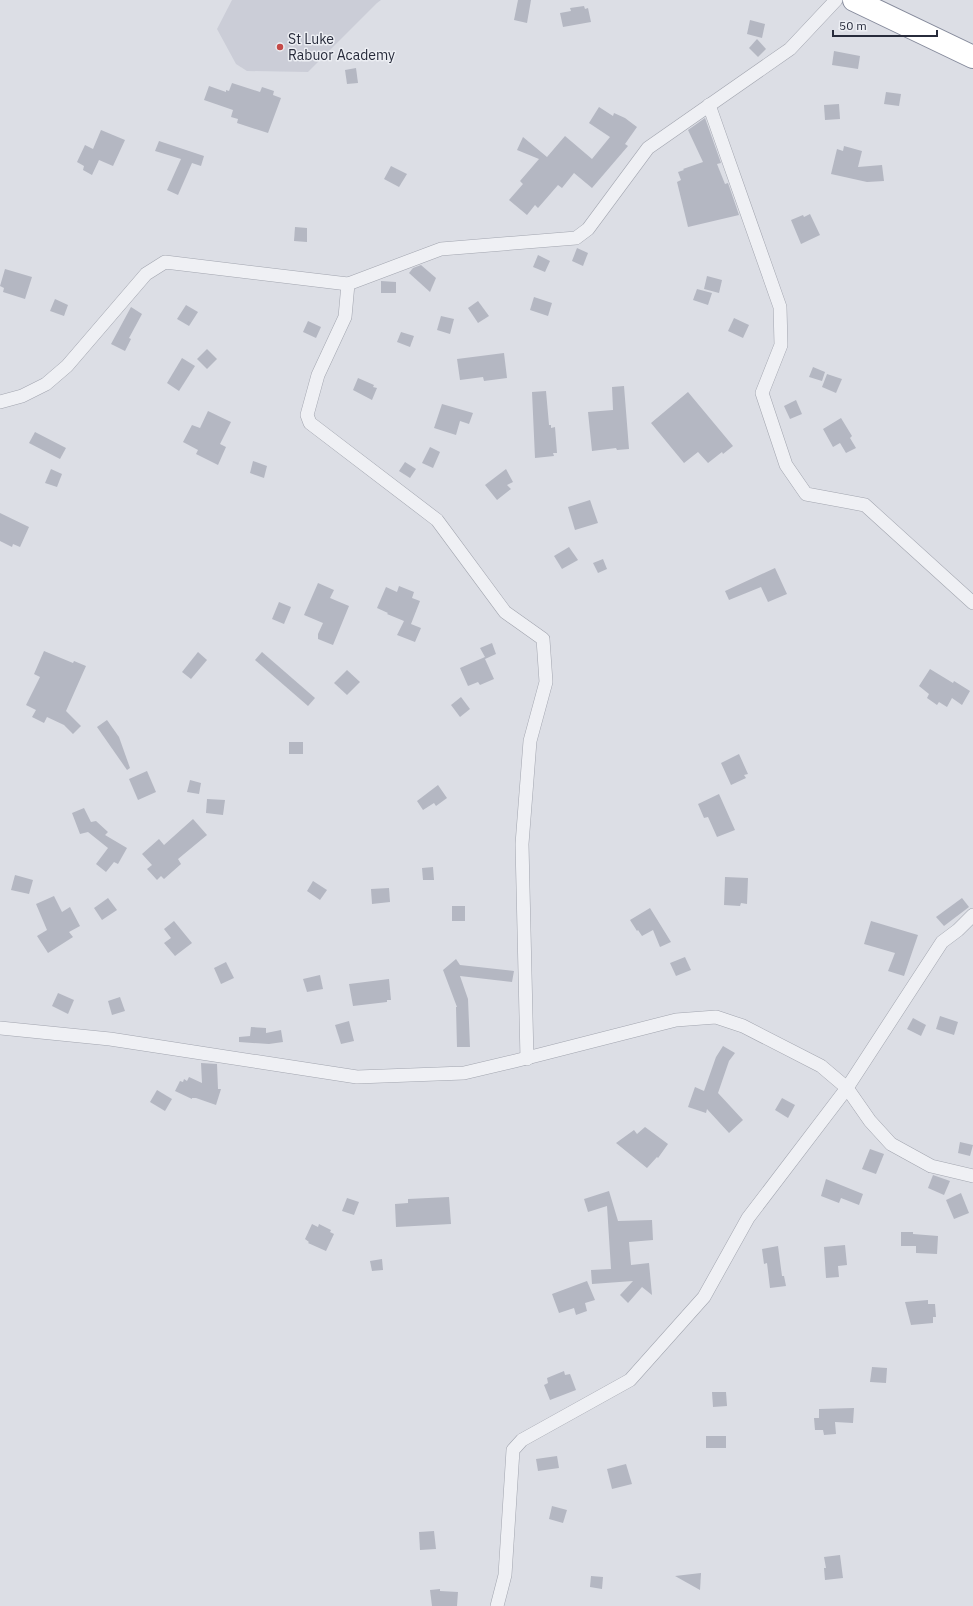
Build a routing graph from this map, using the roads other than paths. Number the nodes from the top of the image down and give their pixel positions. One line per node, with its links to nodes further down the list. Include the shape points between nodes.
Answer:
1 (836, 0): 4 (street, via 790,49)
2 (854, 0): 3 (highway)
3 (973, 57)
4 (709, 105): 5 (street, via 648,148 588,229 576,238 442,249); 7 (street, via 780,307 781,345 762,393 786,465 806,494 865,505)
5 (348, 284): 6 (street, via 165,262 146,274 68,366 46,384 22,396); 10 (street, via 345,317 318,375 307,415 310,423 438,520 505,612 543,639 546,682 530,741 522,844)
6 (0, 402)
7 (973, 603)
8 (973, 914): 11 (street, via 942,942)
9 (0, 1028): 10 (street, via 110,1039 357,1077 464,1073)
10 (527, 1058): 11 (street, via 676,1020 716,1017 743,1026 821,1066)
11 (847, 1088): 12 (street, via 870,1121 891,1144 931,1166); 14 (street, via 748,1218 704,1297 630,1380 522,1440 514,1450 505,1576)
12 (971, 1175): 13 (street)
13 (973, 1188)
14 (497, 1606)

